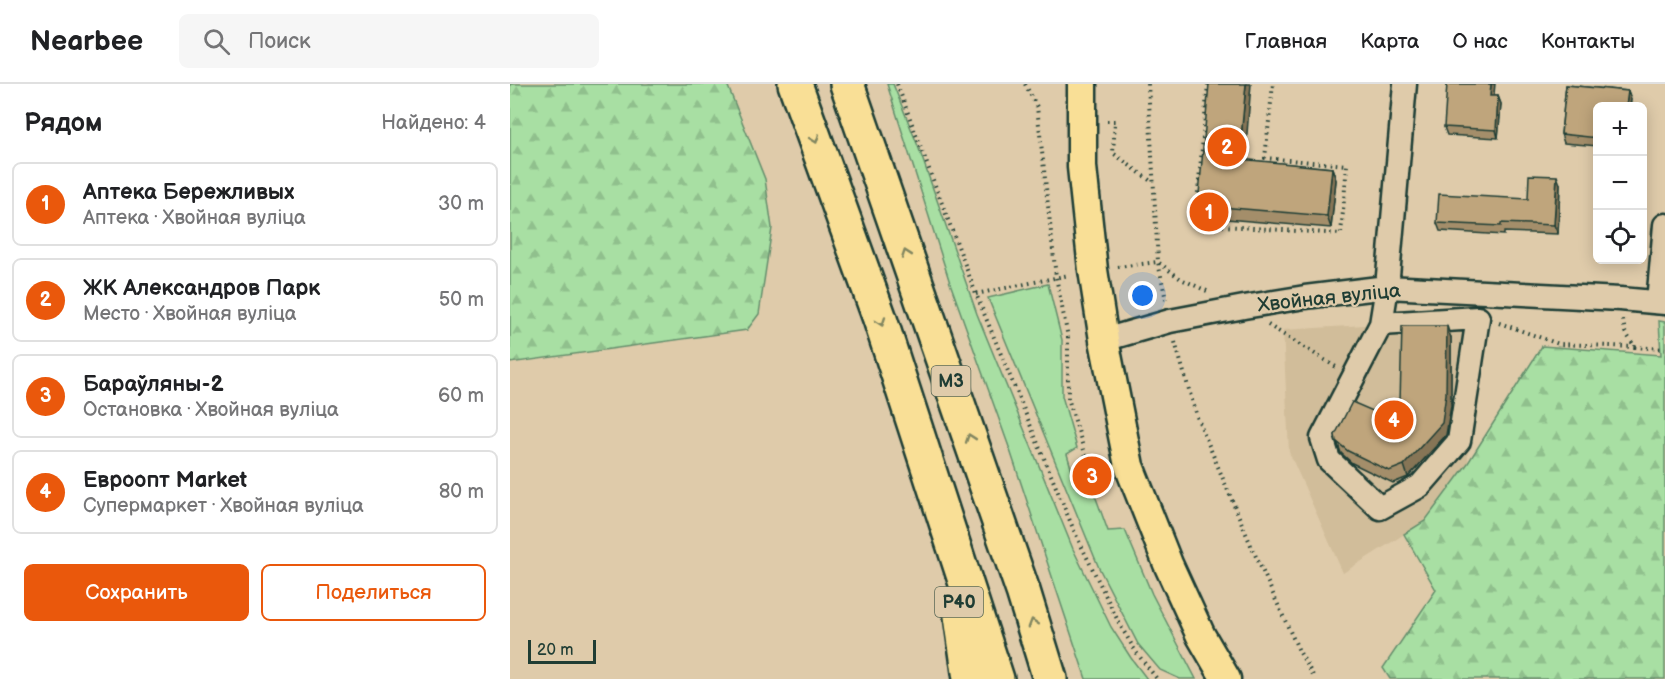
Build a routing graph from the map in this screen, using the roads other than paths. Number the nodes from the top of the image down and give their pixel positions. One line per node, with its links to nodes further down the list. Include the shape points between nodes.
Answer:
1 (795, 84): 10 (highway, М3, one-way to 10)
2 (847, 84): 13 (highway, М3, one-way to 2)
3 (1405, 84): 6 (street)
4 (1078, 91): 9 (main road, via 1082,167)
5 (1665, 225): 7 (street)
6 (1387, 287): 7 (street, Хвойная вуліца); 8 (street); 9 (street, Хвойная вуліца, via 1244,307 1170,321)
7 (1662, 302)
8 (1381, 324): 8 (street, via 1478,318 1459,441 1420,486 1380,508 1329,460 1322,438)
9 (1104, 340): 14 (main road, via 1128,466 1201,636)
10 (948, 525): 11 (highway, Р40); 12 (highway, М3)
11 (970, 679)
12 (997, 679)
13 (1050, 679)
14 (1226, 679)

